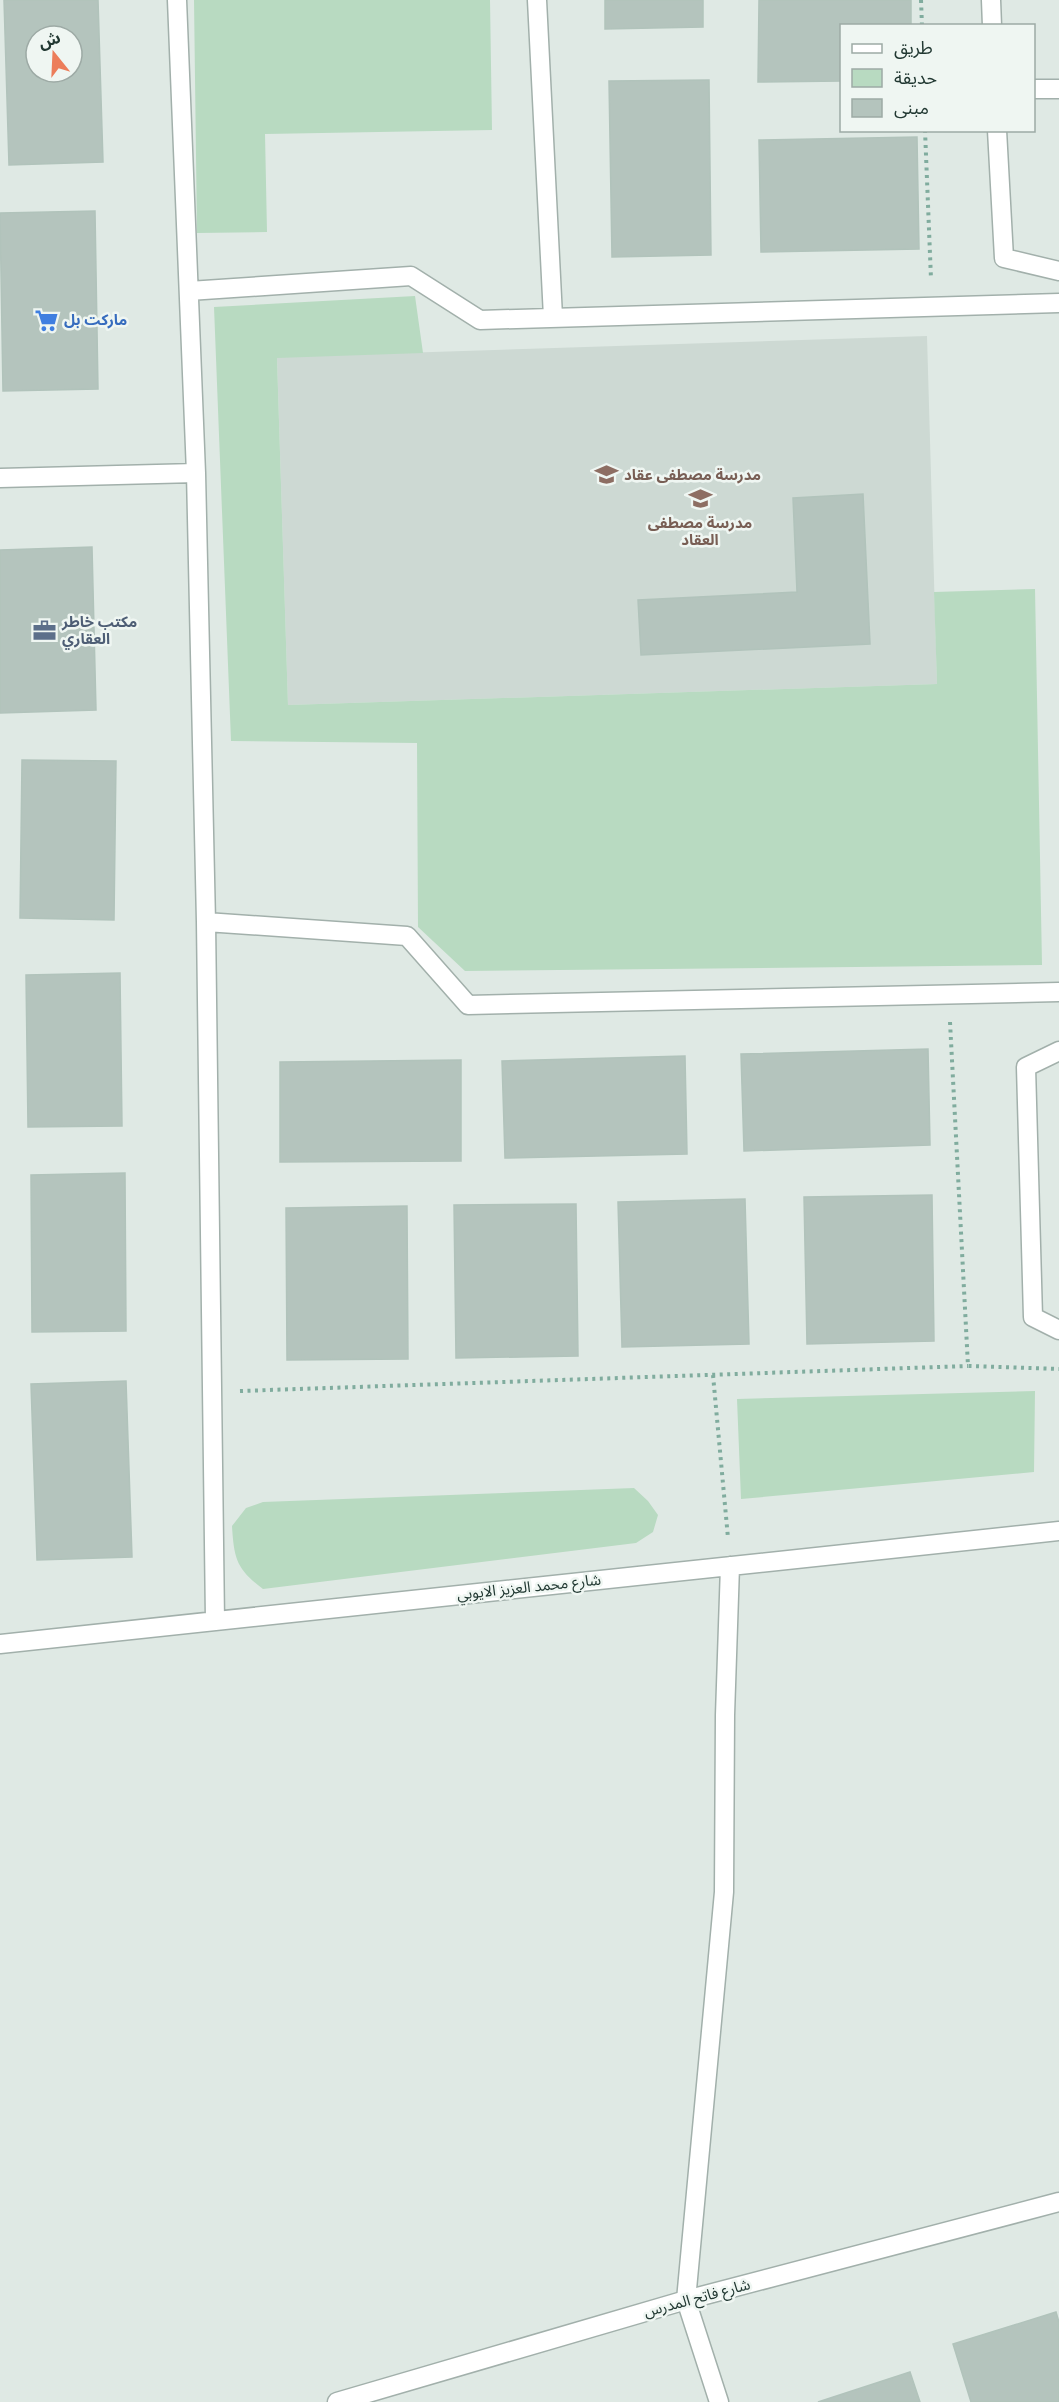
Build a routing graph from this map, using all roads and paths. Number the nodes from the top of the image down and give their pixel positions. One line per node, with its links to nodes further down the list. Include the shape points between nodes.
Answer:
1 (177, 0): 12 (street)
2 (537, 0): 15 (street)
3 (921, 0): 5 (path)
4 (991, 0): 6 (street)
5 (922, 24)
6 (992, 24)
7 (1035, 89): 8 (street)
8 (1059, 89)
9 (926, 132): 14 (path)
10 (997, 132): 11 (street, via 1004,258)
11 (1059, 271)
12 (189, 291): 15 (street, via 411,276 480,320); 16 (street)
13 (1059, 303): 14 (street)
14 (932, 307): 15 (street)
15 (553, 317)
16 (196, 473): 17 (street); 18 (street)
17 (0, 478)
18 (206, 922): 20 (street, via 407,936 468,1005); 26 (street)
19 (1059, 992): 20 (street)
20 (949, 994): 23 (path)
21 (1059, 1051): 22 (street, via 1026,1067 1033,1317)
22 (1059, 1330)
23 (968, 1366): 24 (path); 25 (path)
24 (1059, 1369)
25 (713, 1375): 26 (path); 28 (path)
26 (212, 1392): 29 (street)
27 (1059, 1531): 28 (street, شارع محمد العزيز الايوبي)
28 (730, 1566): 29 (street, شارع محمد العزيز الايوبي); 32 (street, via 724,1892)
29 (215, 1621): 30 (street, شارع محمد العزيز الايوبي)
30 (0, 1644)
31 (1059, 2202): 32 (street, شارع فاتح المدرس)
32 (686, 2301): 33 (street, شارع فاتح المدرس); 34 (street)
33 (338, 2402)
34 (718, 2402)

